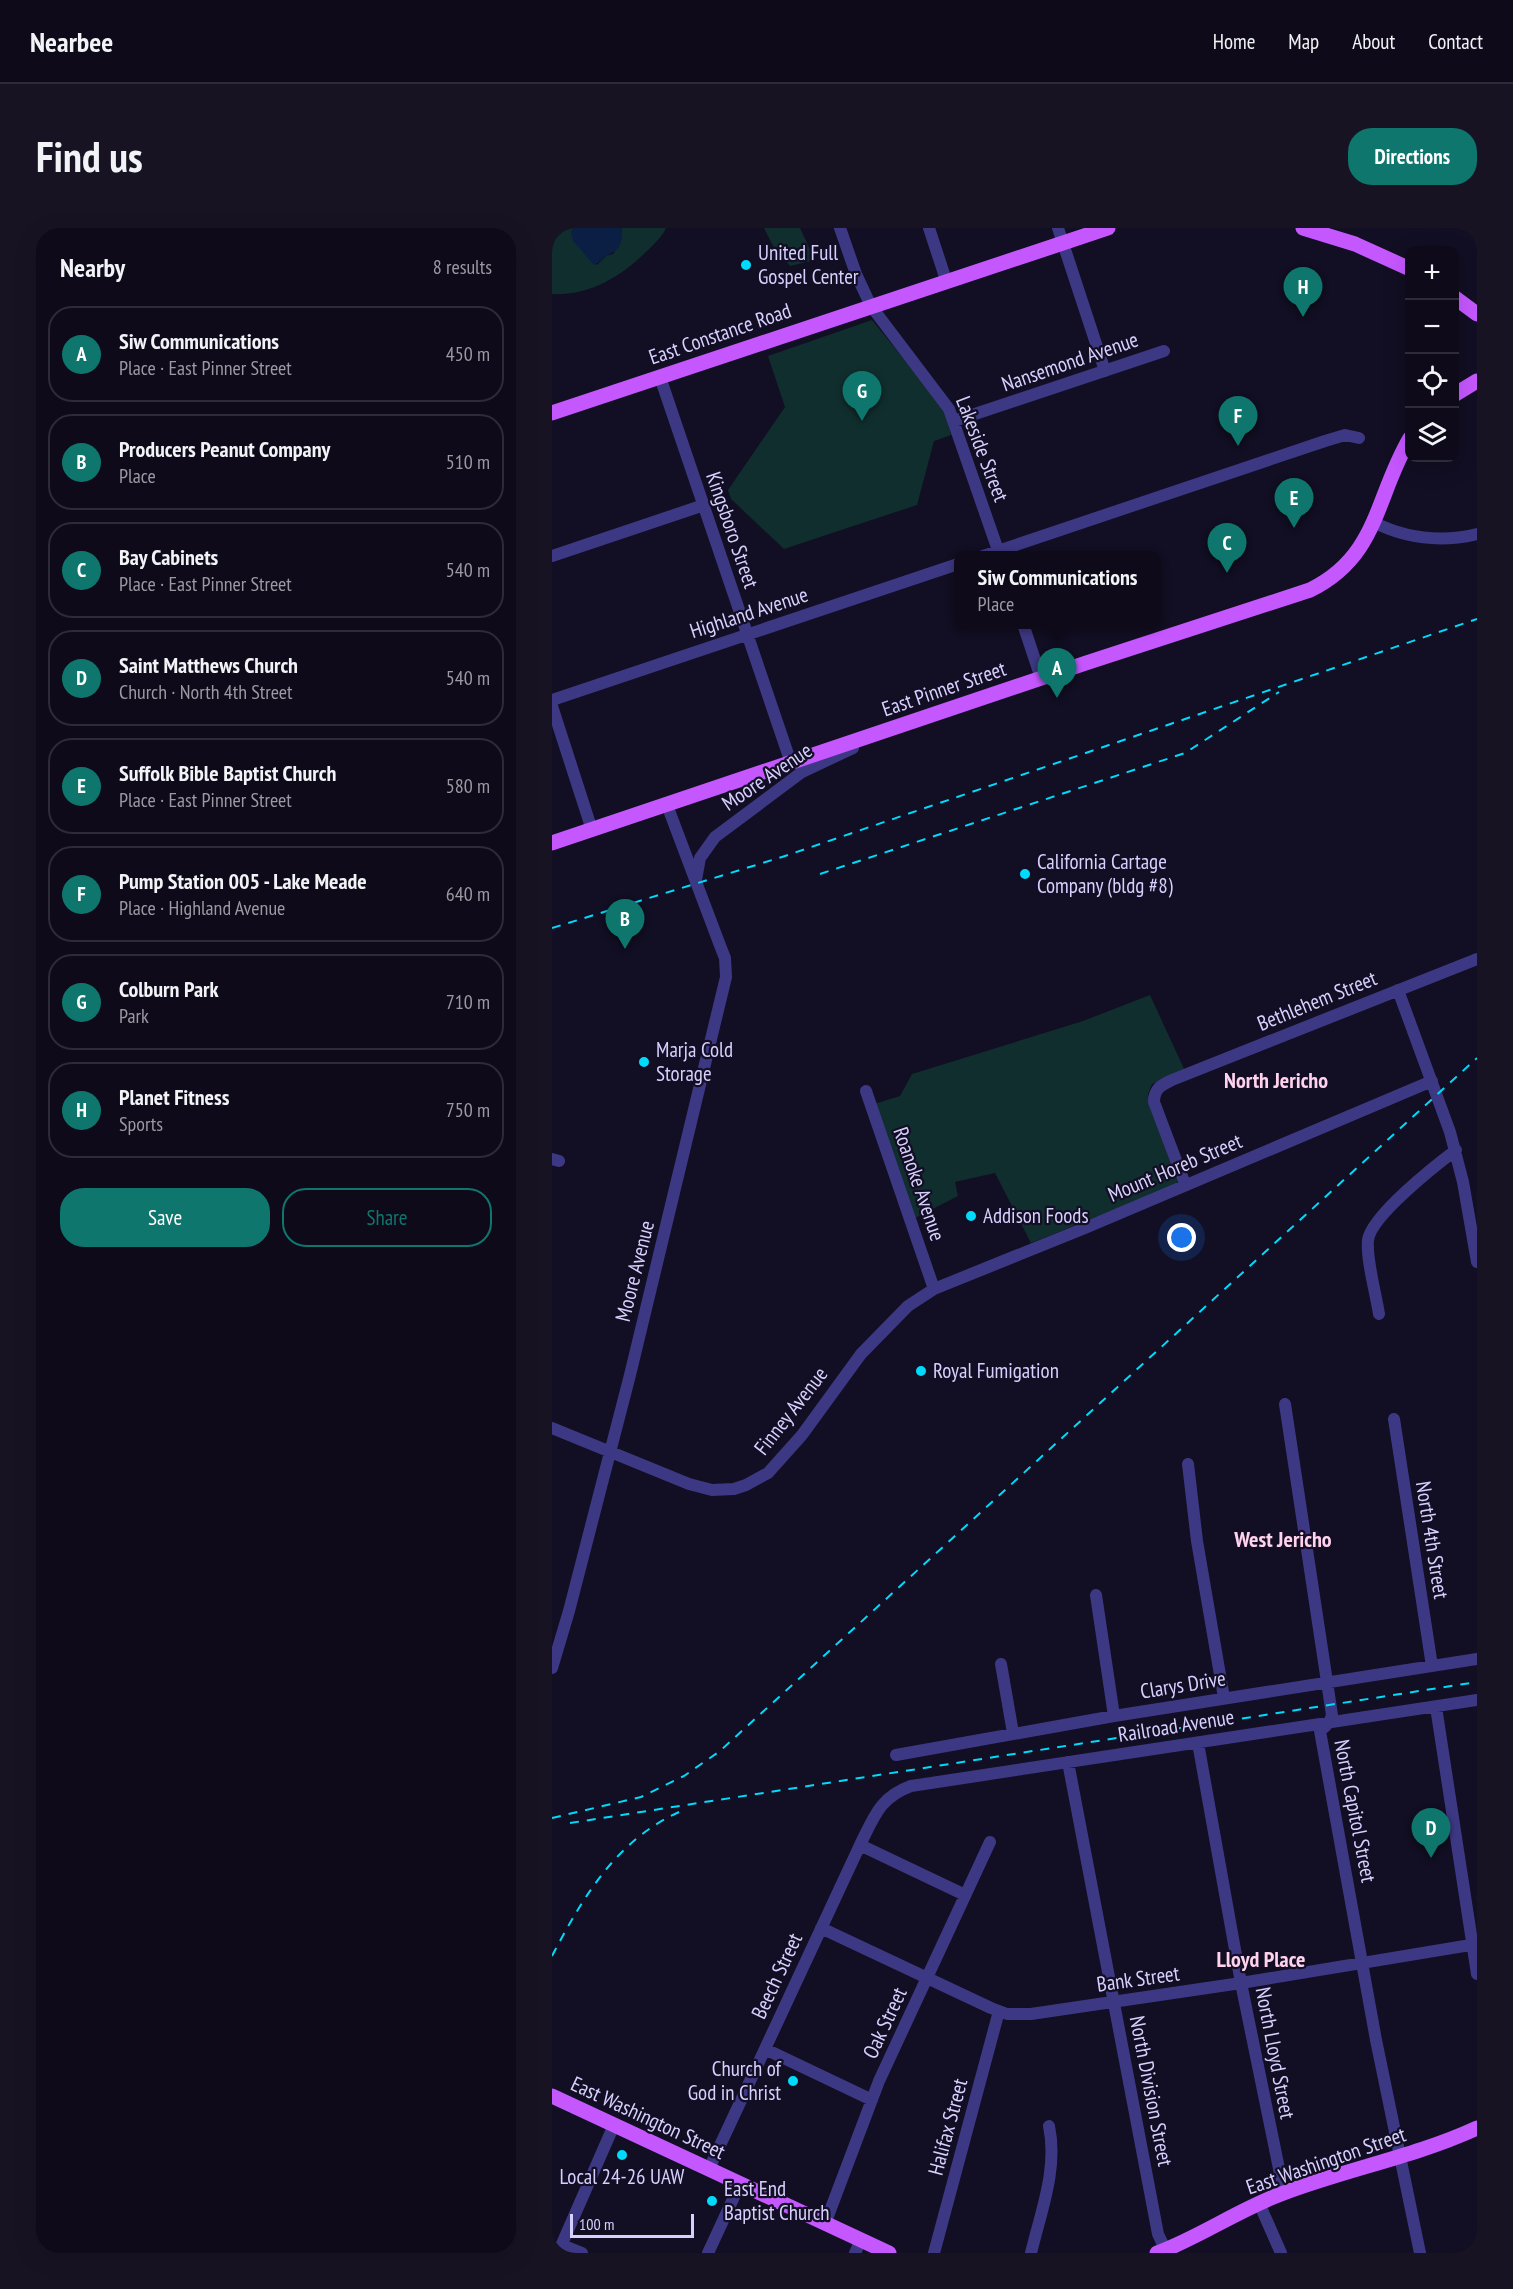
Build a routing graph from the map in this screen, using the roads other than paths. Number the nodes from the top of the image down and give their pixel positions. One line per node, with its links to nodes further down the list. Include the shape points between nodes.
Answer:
1 (840, 228): 9 (street, Lakeside Street)
2 (929, 228): 7 (street)
3 (1107, 228): 5 (main road, East Constance Road)
4 (1303, 228): 6 (main road, via 1355,244)
5 (1060, 235): 7 (main road, East Constance Road); 12 (street)
6 (1405, 266)
7 (946, 280): 9 (main road, East Constance Road)
8 (1459, 300): 10 (main road)
9 (871, 306): 13 (main road, East Constance Road); 17 (street, Lakeside Street, via 941,395)
10 (1477, 314)
11 (1164, 351): 12 (street, Nansemond Avenue)
12 (1105, 370): 17 (street, Nansemond Avenue)
13 (660, 377): 16 (main road, East Constance Road); 20 (street, Kingsboro Street)
14 (1477, 381): 15 (main road)
15 (1459, 392)
16 (552, 414)
17 (954, 421): 23 (street, Lakeside Street)
18 (1359, 438): 24 (street, via 1345,435 1326,441)
19 (1405, 449): 21 (main road, East Pinner Street)
20 (704, 505): 25 (street); 28 (street, Kingsboro Street)
21 (1373, 522): 22 (street, via 1421,538 1444,540); 29 (main road, East Pinner Street, via 1347,564 1310,590)
22 (1477, 534)
23 (998, 551)
24 (1005, 551)
25 (552, 556)
26 (954, 565): 28 (street, Highland Avenue)
27 (1025, 629): 29 (street)
28 (747, 635): 30 (street, Highland Avenue); 33 (street, Kingsboro Street)
29 (1041, 678): 32 (main road, East Pinner Street)
30 (552, 700)
31 (552, 706): 35 (street)
32 (925, 718): 33 (main road, East Pinner Street); 37 (street, Moore Avenue, via 820,762 758,805 709,842 700,858)
33 (791, 763): 34 (main road, East Pinner Street)
34 (667, 805): 35 (main road, East Pinner Street); 37 (street, Moore Avenue)
35 (592, 830): 36 (main road, East Pinner Street)
36 (552, 843)
37 (696, 884): 50 (street, Moore Avenue, via 724,958 725,983)
38 (1477, 958): 39 (street, Bethlehem Street)
39 (1398, 990): 40 (street); 43 (street, Bethlehem Street, via 1172,1080 1156,1090 1154,1102)
40 (1432, 1081): 42 (street); 43 (street, Mount Horeb Street)
41 (866, 1091): 45 (street, Roanoke Avenue)
42 (1456, 1150): 44 (street); 46 (street, via 1409,1190 1371,1230 1368,1245)
43 (1185, 1184): 45 (street, Mount Horeb Street)
44 (1477, 1262)
45 (934, 1289): 50 (street, Finney Avenue, via 908,1306 861,1354 802,1435 777,1465 757,1480 734,1489 712,1490)
46 (1379, 1314)
47 (1285, 1404): 57 (street, North Capitol Street)
48 (1394, 1419): 55 (street, North 4th Street)
49 (552, 1428): 50 (street, Finney Avenue)
50 (610, 1453): 56 (street, Moore Avenue)
51 (1188, 1464): 58 (street)
52 (1096, 1595): 61 (street)
53 (1477, 1659): 55 (street, Clarys Drive)
54 (1001, 1664): 63 (street)
55 (1432, 1666): 57 (street, Clarys Drive)
56 (552, 1668)
57 (1326, 1682): 58 (street, Clarys Drive); 62 (street, North Capitol Street, via 1332,1715)
58 (1224, 1698): 61 (street, Clarys Drive)
59 (1477, 1700): 60 (street, Railroad Avenue)
60 (1436, 1707): 62 (street, Railroad Avenue); 72 (street)
61 (1114, 1716): 63 (street, Clarys Drive)
62 (1329, 1722): 64 (street, Railroad Avenue); 73 (street, North Capitol Street, via 1320,1731)
63 (1013, 1733): 65 (street, Clarys Drive)
64 (1198, 1743): 66 (street, Railroad Avenue); 76 (street, North Lloyd Street)
65 (896, 1755)
66 (1068, 1762): 67 (street, Railroad Avenue, via 911,1786); 77 (street, North Division Street)
67 (884, 1801): 69 (street, Beech Street)
68 (990, 1842): 70 (street, Oak Street)
69 (860, 1845): 70 (street); 71 (street, Beech Street)
70 (965, 1895): 75 (street, Oak Street)
71 (821, 1928): 75 (street, Bank Street); 79 (street, Beech Street)
72 (1475, 1944): 73 (street, Bank Street); 74 (street)
73 (1363, 1962): 76 (street, Bank Street); 85 (street, North Capitol Street)
74 (1477, 1974)
75 (927, 1978): 78 (street, Bank Street); 81 (street, Oak Street)
76 (1241, 1983): 77 (street, Bank Street); 88 (street, North Lloyd Street)
77 (1114, 2003): 78 (street, Bank Street, via 1019,2015); 93 (street, North Division Street)
78 (999, 2011): 97 (street, Halifax Street)
79 (765, 2049): 81 (street); 86 (street, Beech Street)
80 (552, 2096): 82 (main road, East Washington Street)
81 (872, 2100): 90 (street, Oak Street)
82 (614, 2125): 86 (main road, East Washington Street); 92 (street)
83 (1049, 2126): 98 (street, via 1052,2170)
84 (1477, 2128): 85 (main road, East Washington Street)
85 (1400, 2157): 88 (main road, East Washington Street); 100 (street, North Capitol Street)
86 (709, 2169): 87 (main road, East Washington Street)
87 (740, 2184): 90 (main road, East Washington Street); 95 (street)
88 (1284, 2193): 89 (main road, East Washington Street)
89 (1259, 2203): 93 (main road, East Washington Street); 99 (street)
90 (825, 2224): 91 (main road, East Washington Street)
91 (858, 2247): 96 (main road, East Washington Street)
92 (560, 2249): 94 (street)
93 (1163, 2252)
94 (582, 2253)
95 (708, 2253)
96 (889, 2253)
97 (934, 2253)
98 (1031, 2253)
99 (1281, 2253)
100 (1420, 2253)

